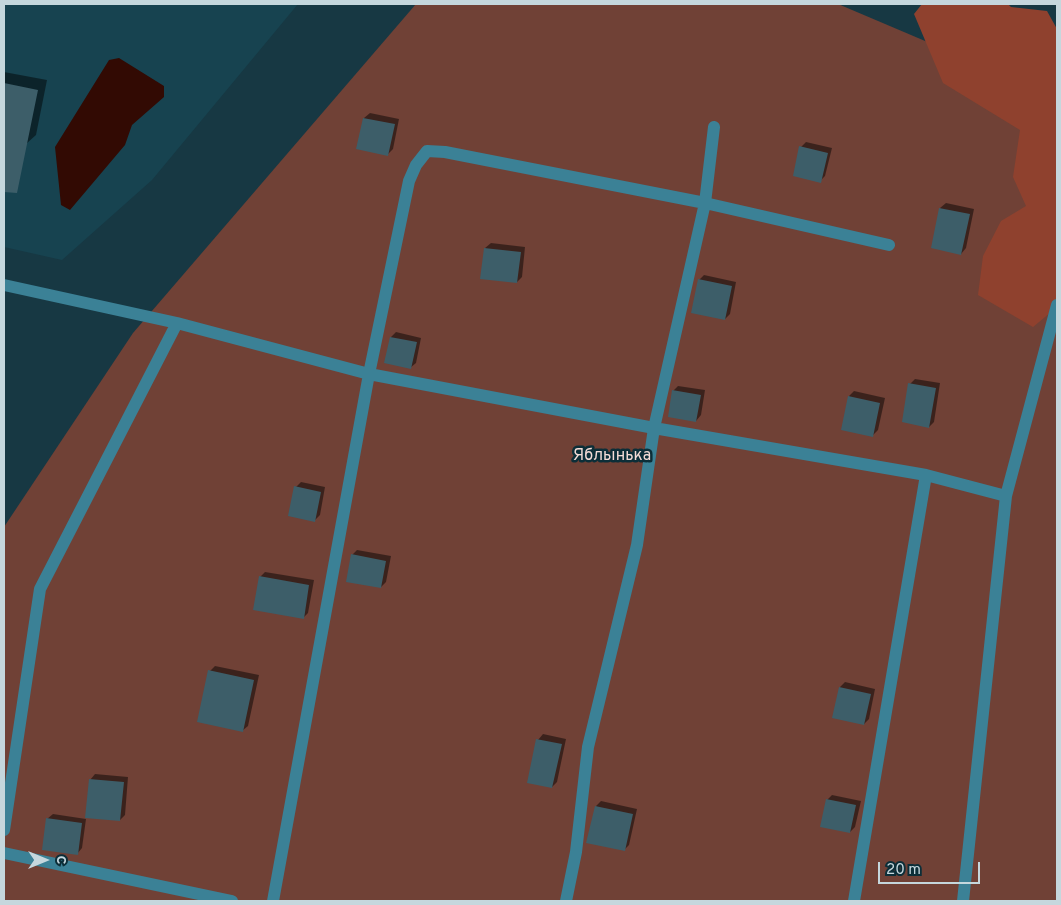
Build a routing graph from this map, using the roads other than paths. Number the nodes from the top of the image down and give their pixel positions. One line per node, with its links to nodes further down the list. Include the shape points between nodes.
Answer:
1 (714, 127): 2 (street)
2 (705, 203): 3 (street); 7 (street, via 428,151 408,181); 8 (street)
3 (890, 245)
4 (4, 285): 6 (street)
5 (1057, 305): 10 (street)
6 (177, 323): 7 (street); 11 (street, via 40,589)
7 (369, 374): 8 (street); 14 (street)
8 (654, 428): 9 (street); 15 (street, via 637,545 588,748 576,852)
9 (926, 475): 10 (street); 16 (street)
10 (1006, 496): 17 (street)
11 (4, 830)
12 (4, 853): 13 (street)
13 (232, 901)
14 (272, 901)
15 (566, 901)
16 (854, 901)
17 (963, 901)

